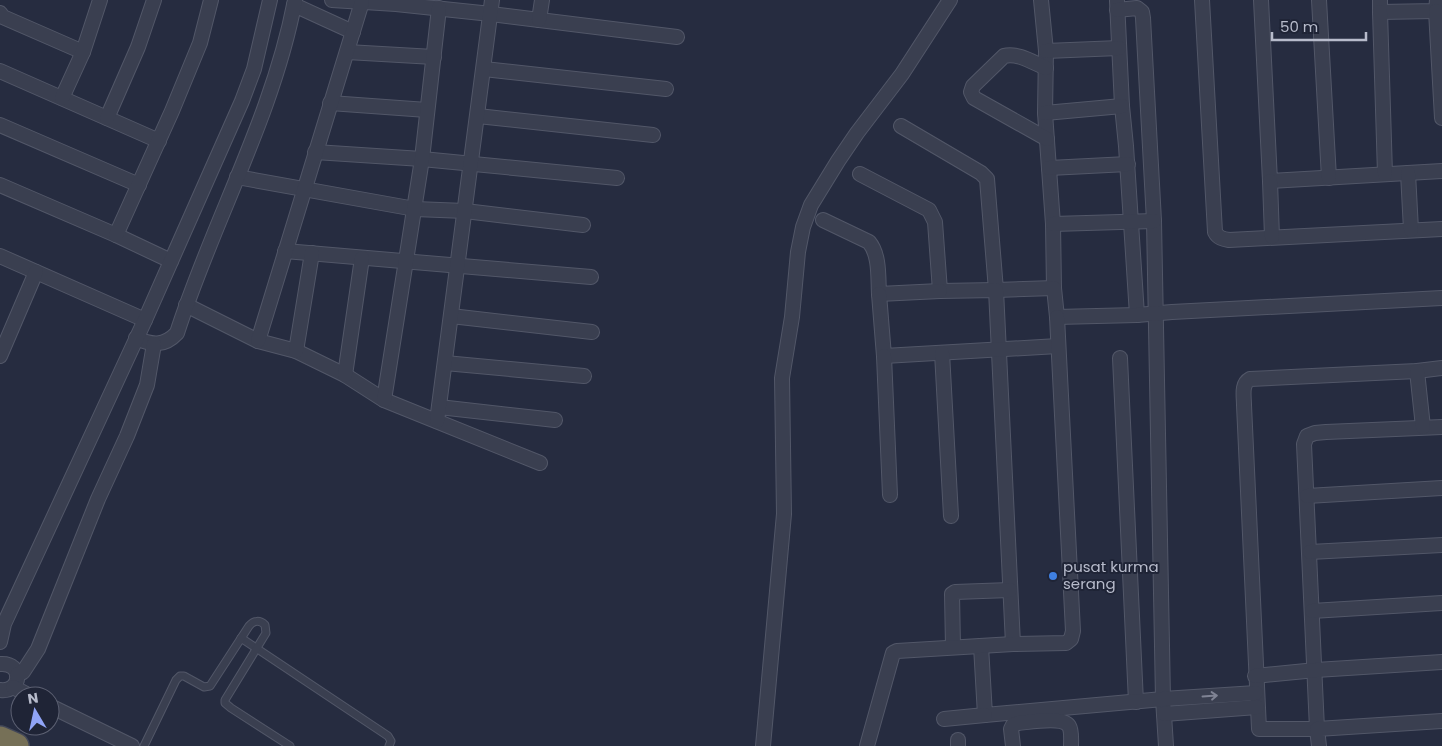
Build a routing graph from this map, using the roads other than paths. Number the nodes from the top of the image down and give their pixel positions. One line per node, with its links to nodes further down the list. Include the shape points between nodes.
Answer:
1 (100, 0): 26 (street)
2 (154, 0): 39 (street)
3 (211, 0): 45 (street, via 200,43)
4 (270, 0): 79 (street, via 254,69)
5 (332, 0): 12 (street)
6 (542, 0): 21 (street)
7 (950, 0): 151 (street, via 902,74 838,162 811,205 803,227 782,378 784,514)
8 (1042, 0): 25 (street)
9 (1202, 0): 74 (street, via 1215,232 1224,239)
10 (1261, 0): 60 (street)
11 (1319, 0): 59 (street)
12 (353, 1): 14 (street); 22 (street)
13 (294, 2): 22 (street); 57 (street, via 280,64)
14 (397, 2): 19 (street)
15 (1117, 5): 24 (street); 46 (street, via 1137,8 1142,12)
16 (1380, 6): 17 (street); 56 (street)
17 (1436, 6): 40 (street)
18 (491, 7): 19 (street); 21 (street); 30 (street)
19 (440, 8): 28 (street)
20 (0, 13): 26 (street)
21 (539, 20): 23 (street)
22 (353, 32): 27 (street)
23 (677, 37)
24 (1119, 48): 25 (street); 35 (street)
25 (1046, 51): 29 (street)
26 (84, 52): 33 (street)
27 (346, 52): 28 (street); 34 (street)
28 (434, 57): 36 (street)
29 (1046, 68): 37 (street); 44 (street, via 1015,56 1004,56 973,86 971,92 974,98)
30 (484, 69): 32 (street); 38 (street)
31 (0, 71): 33 (street)
32 (666, 89)
33 (62, 98): 39 (street)
34 (330, 103): 36 (street); 48 (street)
35 (1122, 106): 37 (street); 47 (street)
36 (427, 110): 49 (street)
37 (1045, 113): 44 (street)
38 (478, 116): 43 (street); 50 (street)
39 (108, 118): 45 (street)
40 (1442, 118)
41 (0, 125): 62 (street)
42 (901, 126): 83 (street, via 987,179)
43 (653, 135)
44 (1046, 139): 52 (street)
45 (159, 141): 62 (street)
46 (1150, 143): 47 (street); 67 (street)
47 (1126, 146): 51 (street)
48 (315, 152): 49 (street); 63 (street)
49 (422, 160): 50 (street); 64 (street)
50 (472, 164): 58 (street); 65 (street)
51 (1128, 164): 52 (street); 68 (street)
52 (1049, 168): 69 (street)
53 (1442, 171): 54 (street)
54 (1408, 173): 56 (street); 72 (street)
55 (860, 174): 84 (street, via 929,210 935,222)
56 (1386, 174): 59 (street)
57 (237, 177): 63 (street); 87 (street)
58 (617, 178)
59 (1329, 178): 60 (street)
60 (1270, 181): 74 (street)
61 (0, 185): 73 (street)
62 (139, 185): 73 (street)
63 (303, 189): 64 (street); 75 (street)
64 (415, 209): 65 (street); 110 (street)
65 (465, 211): 70 (street); 90 (street)
66 (823, 220): 85 (street, via 872,245)
67 (1154, 221): 68 (street); 88 (street)
68 (1131, 222): 69 (street); 89 (street)
69 (1053, 224): 82 (street)
70 (584, 225)
71 (1442, 229): 72 (street)
72 (1411, 230): 74 (street)
73 (116, 235): 79 (street)
74 (1272, 238)
75 (285, 251): 76 (street); 96 (street)
76 (312, 253): 78 (street); 100 (street)
77 (0, 256): 80 (street)
78 (362, 258): 81 (street); 108 (street)
79 (171, 261): 92 (street)
80 (36, 272): 92 (street); 93 (street)
81 (591, 277)
82 (1054, 288): 83 (street); 91 (street)
83 (996, 290): 84 (street); 99 (street)
84 (940, 291): 85 (street)
85 (879, 294): 103 (street)
86 (1442, 298): 88 (street)
87 (186, 305): 96 (street); 97 (street, via 177,333)
88 (1155, 314): 89 (street); 136 (street)
89 (1137, 315): 91 (street)
90 (451, 316): 94 (street); 105 (street)
91 (1057, 317): 98 (street)
92 (145, 320): 95 (street)
93 (6, 324): 102 (street)
94 (592, 332)
95 (136, 338): 97 (street); 126 (street, via 4,624)
96 (258, 341): 100 (street)
97 (162, 343): 135 (street, via 38,649 23,672)
98 (1058, 346): 99 (street); 127 (street, via 1073,631 1066,643)
99 (1000, 349): 101 (street); 122 (street)
100 (296, 351): 108 (street)
101 (942, 353): 103 (street); 119 (street)
102 (0, 356)
103 (884, 356): 117 (street)
104 (1120, 358): 138 (street)
105 (445, 363): 109 (street); 111 (street)
106 (1442, 368): 107 (street)
107 (1417, 371): 113 (street); 134 (street, via 1246,381 1244,405)
108 (345, 375): 110 (street)
109 (584, 376)
110 (384, 400): 111 (street)
111 (438, 414): 112 (street); 115 (street)
112 (555, 420)
113 (1423, 427): 114 (street); 118 (street, via 1326,432 1307,436 1304,444)
114 (1442, 427)
115 (540, 463)
116 (1442, 488): 118 (street)
117 (890, 495)
118 (1307, 496): 121 (street)
119 (951, 516)
120 (1442, 545): 121 (street)
121 (1310, 552): 124 (street)
122 (1010, 590): 127 (street); 129 (street, via 952,594)
123 (1442, 602): 124 (street)
124 (1312, 611): 133 (street)
125 (242, 638): 130 (lane); 130 (lane, via 250,624 263,623 267,632); 148 (lane, via 210,686 204,687 180,676)
126 (0, 642)
127 (1013, 644): 128 (street)
128 (981, 646): 129 (street); 141 (street)
129 (953, 647): 152 (street, via 893,653)
130 (256, 649): 149 (lane, via 225,703); 150 (lane, via 388,736)
131 (1442, 662): 133 (street)
132 (0, 664): 135 (street, via 14,668)
133 (1316, 670): 134 (street); 144 (street)
134 (1255, 676): 137 (street)
135 (10, 684)
136 (1163, 699): 137 (street, one-way to 137); 138 (street); 140 (street)
137 (1257, 700): 140 (street); 144 (street, via 1260,730)
138 (1136, 702): 141 (street)
139 (60, 711): 147 (street)
140 (1164, 714): 155 (street)
141 (985, 715): 142 (street)
142 (944, 719)
143 (1442, 721): 144 (street)
144 (1317, 729): 156 (street)
145 (0, 739): 146 (highway)
146 (16, 746)
147 (132, 746)
148 (144, 746)
149 (290, 746)
150 (389, 746)
151 (764, 746)
152 (867, 746)
153 (1013, 746): 154 (street, via 1014,725 1058,720 1070,727)
154 (1071, 746)
155 (1166, 746)
156 (1319, 746)

